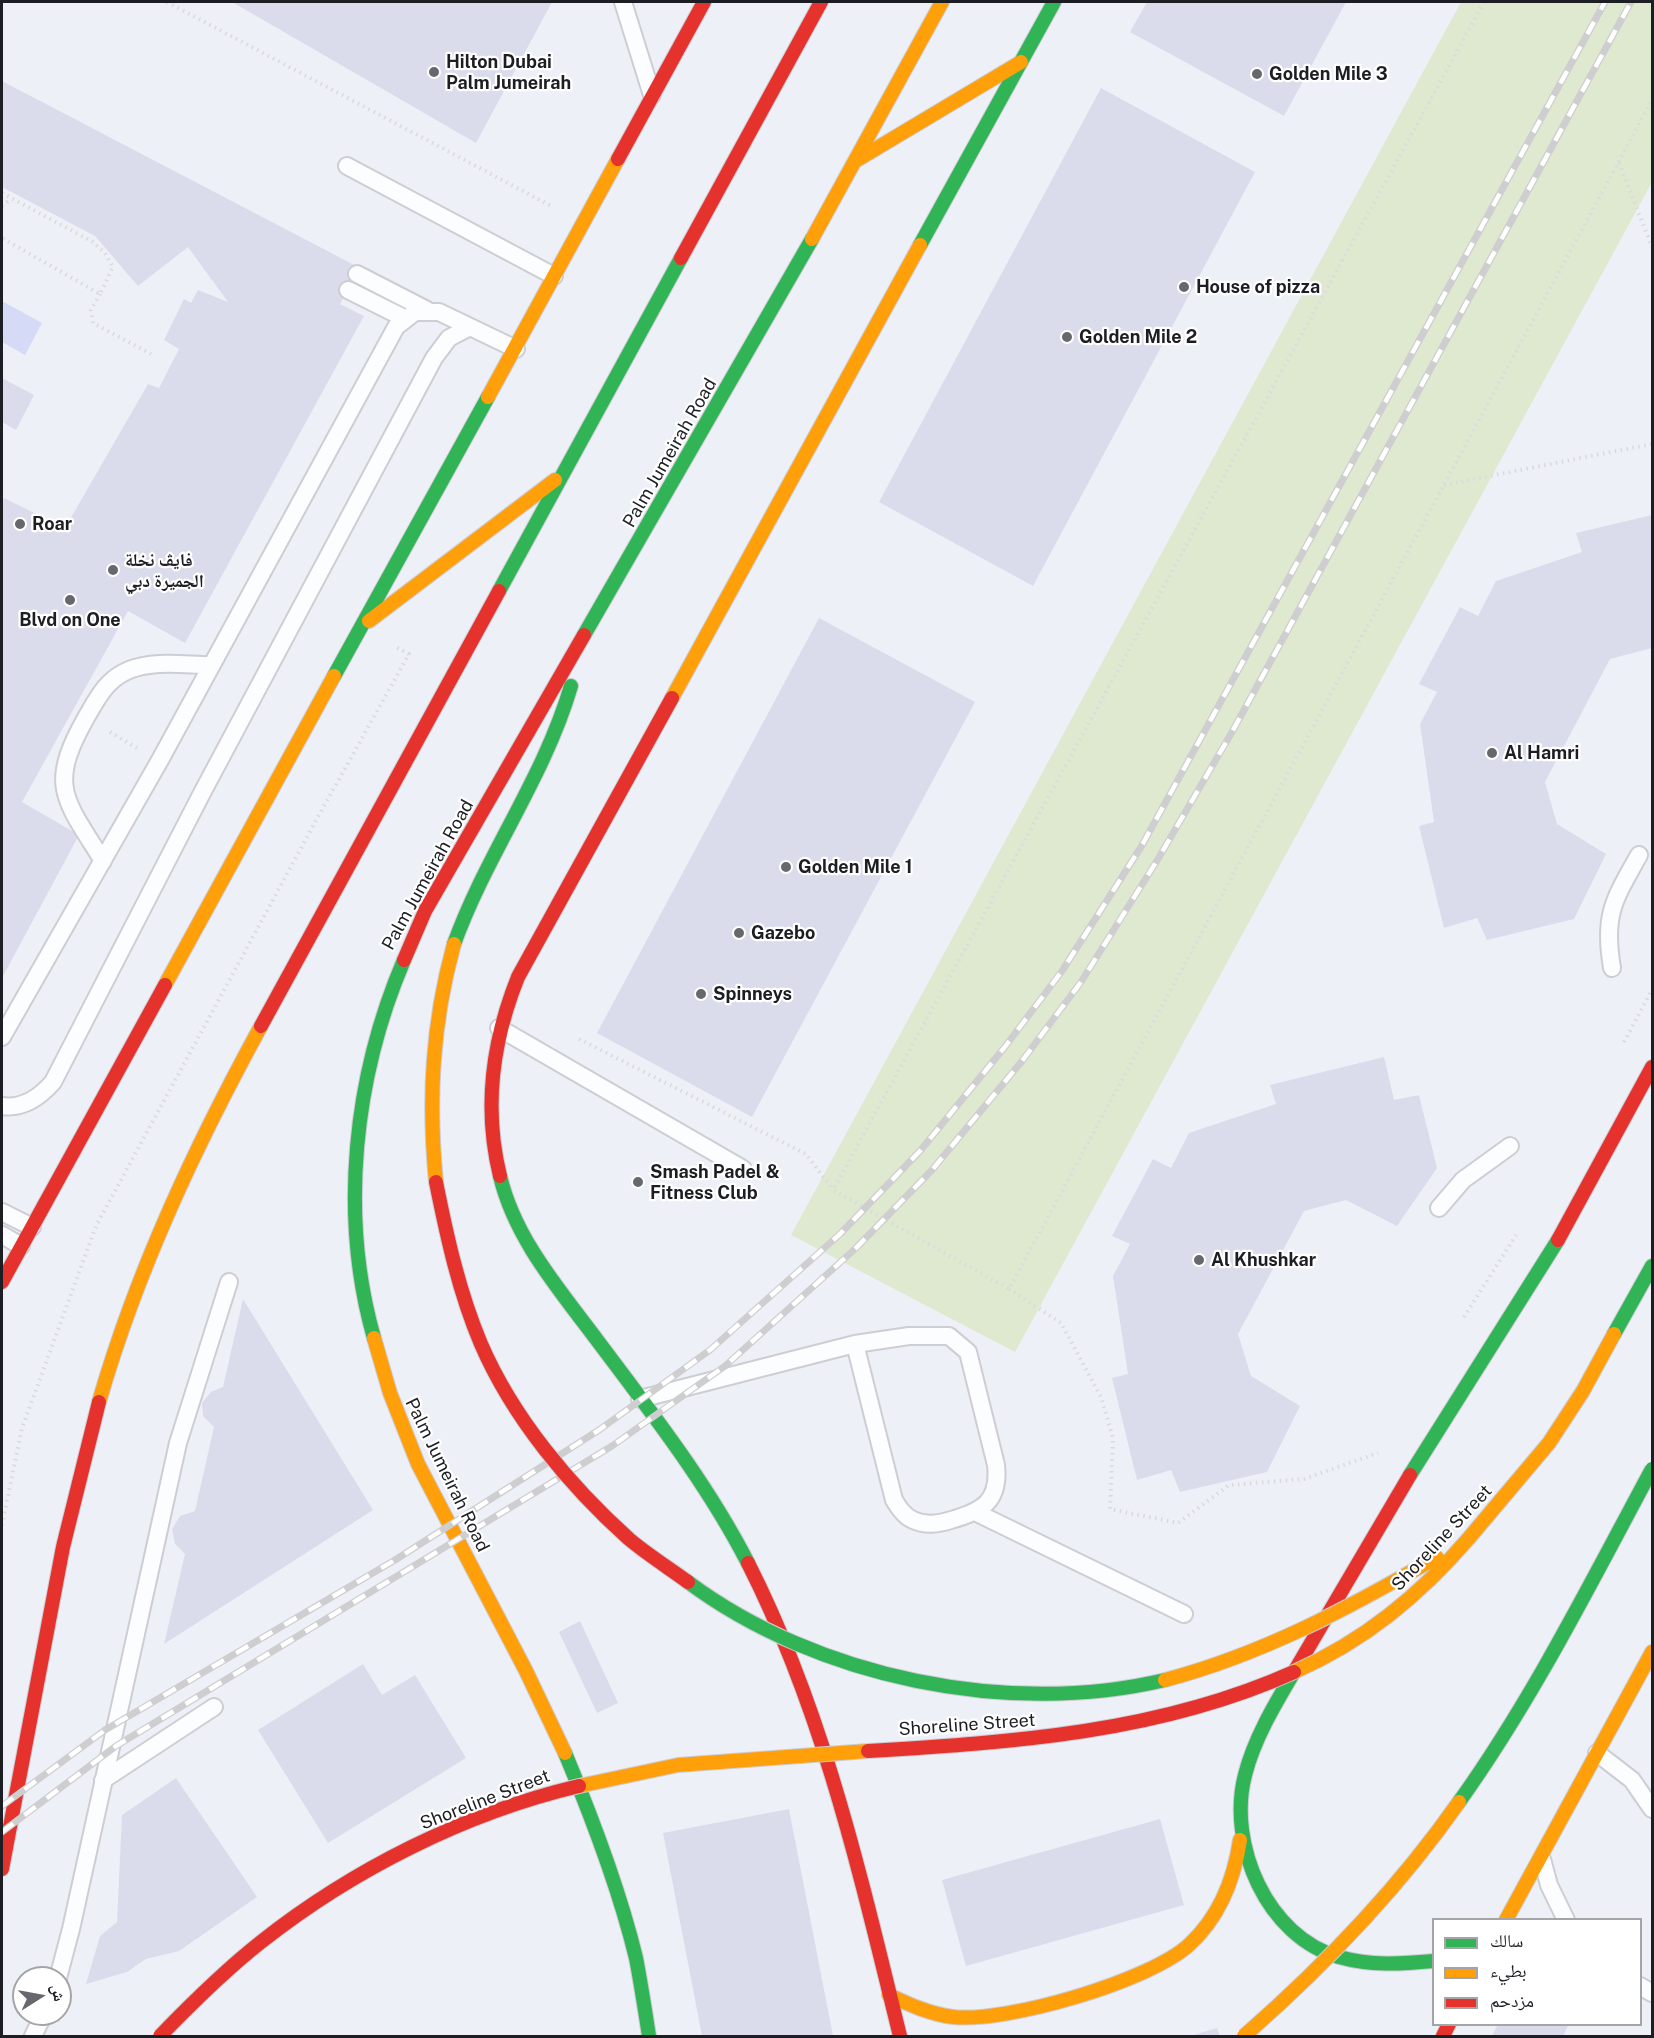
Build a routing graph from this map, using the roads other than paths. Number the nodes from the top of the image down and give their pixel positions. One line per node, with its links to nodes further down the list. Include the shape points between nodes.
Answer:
1 (624, 2): 7 (lane)
2 (704, 2): 7 (main road)
3 (821, 2): 17 (main road)
4 (942, 2): 8 (main road, Palm Jumeirah Road)
5 (1054, 2): 6 (main road)
6 (1021, 62): 8 (main road); 24 (main road, via 518,977)
7 (652, 97): 11 (main road)
8 (856, 161): 19 (main road, Palm Jumeirah Road)
9 (347, 166): 11 (lane)
10 (357, 274): 13 (lane)
11 (554, 276): 16 (main road)
12 (348, 290): 14 (lane)
13 (427, 310): 14 (lane); 15 (lane)
14 (404, 318): 20 (lane)
15 (470, 327): 16 (lane); 27 (lane, via 449,338 434,358 53,1082 33,1101)
16 (516, 349): 18 (main road)
17 (563, 473): 18 (main road); 51 (main road, via 230,1083 164,1222 135,1294 88,1441 70,1515)
18 (359, 628): 32 (main road)
19 (580, 646): 42 (main road, bridge, via 557,731 466,909 448,964 432,1044 429,1090 436,1182 461,1292 481,1345 507,1395 574,1486 657,1562 705,1596 810,1650 866,1670 923,1683 1005,1693 1099,1691 1215,1668 1270,1648 1323,1622); 58 (main road, Palm Jumeirah Road, via 425,911 402,958 368,1067 356,1161 355,1213 367,1317 379,1367 418,1464 564,1747 592,1812 633,1947)
20 (212, 665): 22 (lane); 22 (lane, via 143,666 128,670 102,689 85,719 65,761 63,780 74,814)
21 (1640, 855): 23 (lane, via 1610,912)
22 (103, 861): 25 (lane)
23 (1612, 968)
24 (499, 1028): 29 (lane); 39 (main road, via 490,1076 490,1124 498,1171 514,1216 537,1258)
25 (2, 1037)
26 (1653, 1067): 49 (main road, via 1551,1251 1393,1500 1264,1728 1246,1773)
27 (2, 1106)
28 (1510, 1146): 30 (lane, via 1463,1180)
29 (743, 1169)
30 (1439, 1208)
31 (2, 1212): 32 (lane)
32 (32, 1227): 34 (main road)
33 (2, 1235): 34 (lane)
34 (21, 1246): 36 (main road)
35 (1653, 1266): 42 (main road, Shoreline Street, via 1549,1443)
36 (2, 1282)
37 (229, 1282): 47 (lane, via 178,1443)
38 (855, 1344): 39 (lane); 41 (lane, via 894,1500 902,1512 925,1524); 41 (lane, via 937,1334 960,1342 968,1352 997,1479 991,1498)
39 (640, 1399): 56 (main road, via 687,1461 724,1522 788,1650 835,1785)
40 (1653, 1469): 60 (main road, bridge, via 1519,1712 1478,1777 1384,1899 1332,1956)
41 (977, 1513): 43 (lane)
42 (1469, 1538): 57 (main road, Shoreline Street, bridge, via 1423,1589 1369,1632 1292,1674 1192,1712 1087,1734 703,1761 637,1771 507,1807 384,1862 327,1896 220,1977)
43 (1184, 1614)
44 (1653, 1652): 46 (main road)
45 (214, 1707): 47 (lane)
46 (1597, 1753): 48 (lane, via 1632,1780); 50 (main road)
47 (103, 1780): 55 (lane)
48 (1653, 1809)
49 (1242, 1823): 54 (main road, via 1246,1857 1258,1888 1276,1915 1301,1938 1331,1954 1363,1963); 56 (main road, via 1232,1881 1220,1907 1182,1952 1158,1968 1131,1979 978,2019 931,2014)
50 (1541, 1855): 52 (main road); 53 (lane, via 1549,1885)
51 (2, 1869)
52 (1507, 1918)
53 (1565, 1918)
54 (1432, 1961)
55 (61, 1966)
56 (889, 1995): 59 (main road)
57 (160, 2037)
58 (649, 2037)
59 (900, 2037)
60 (1244, 2037)

